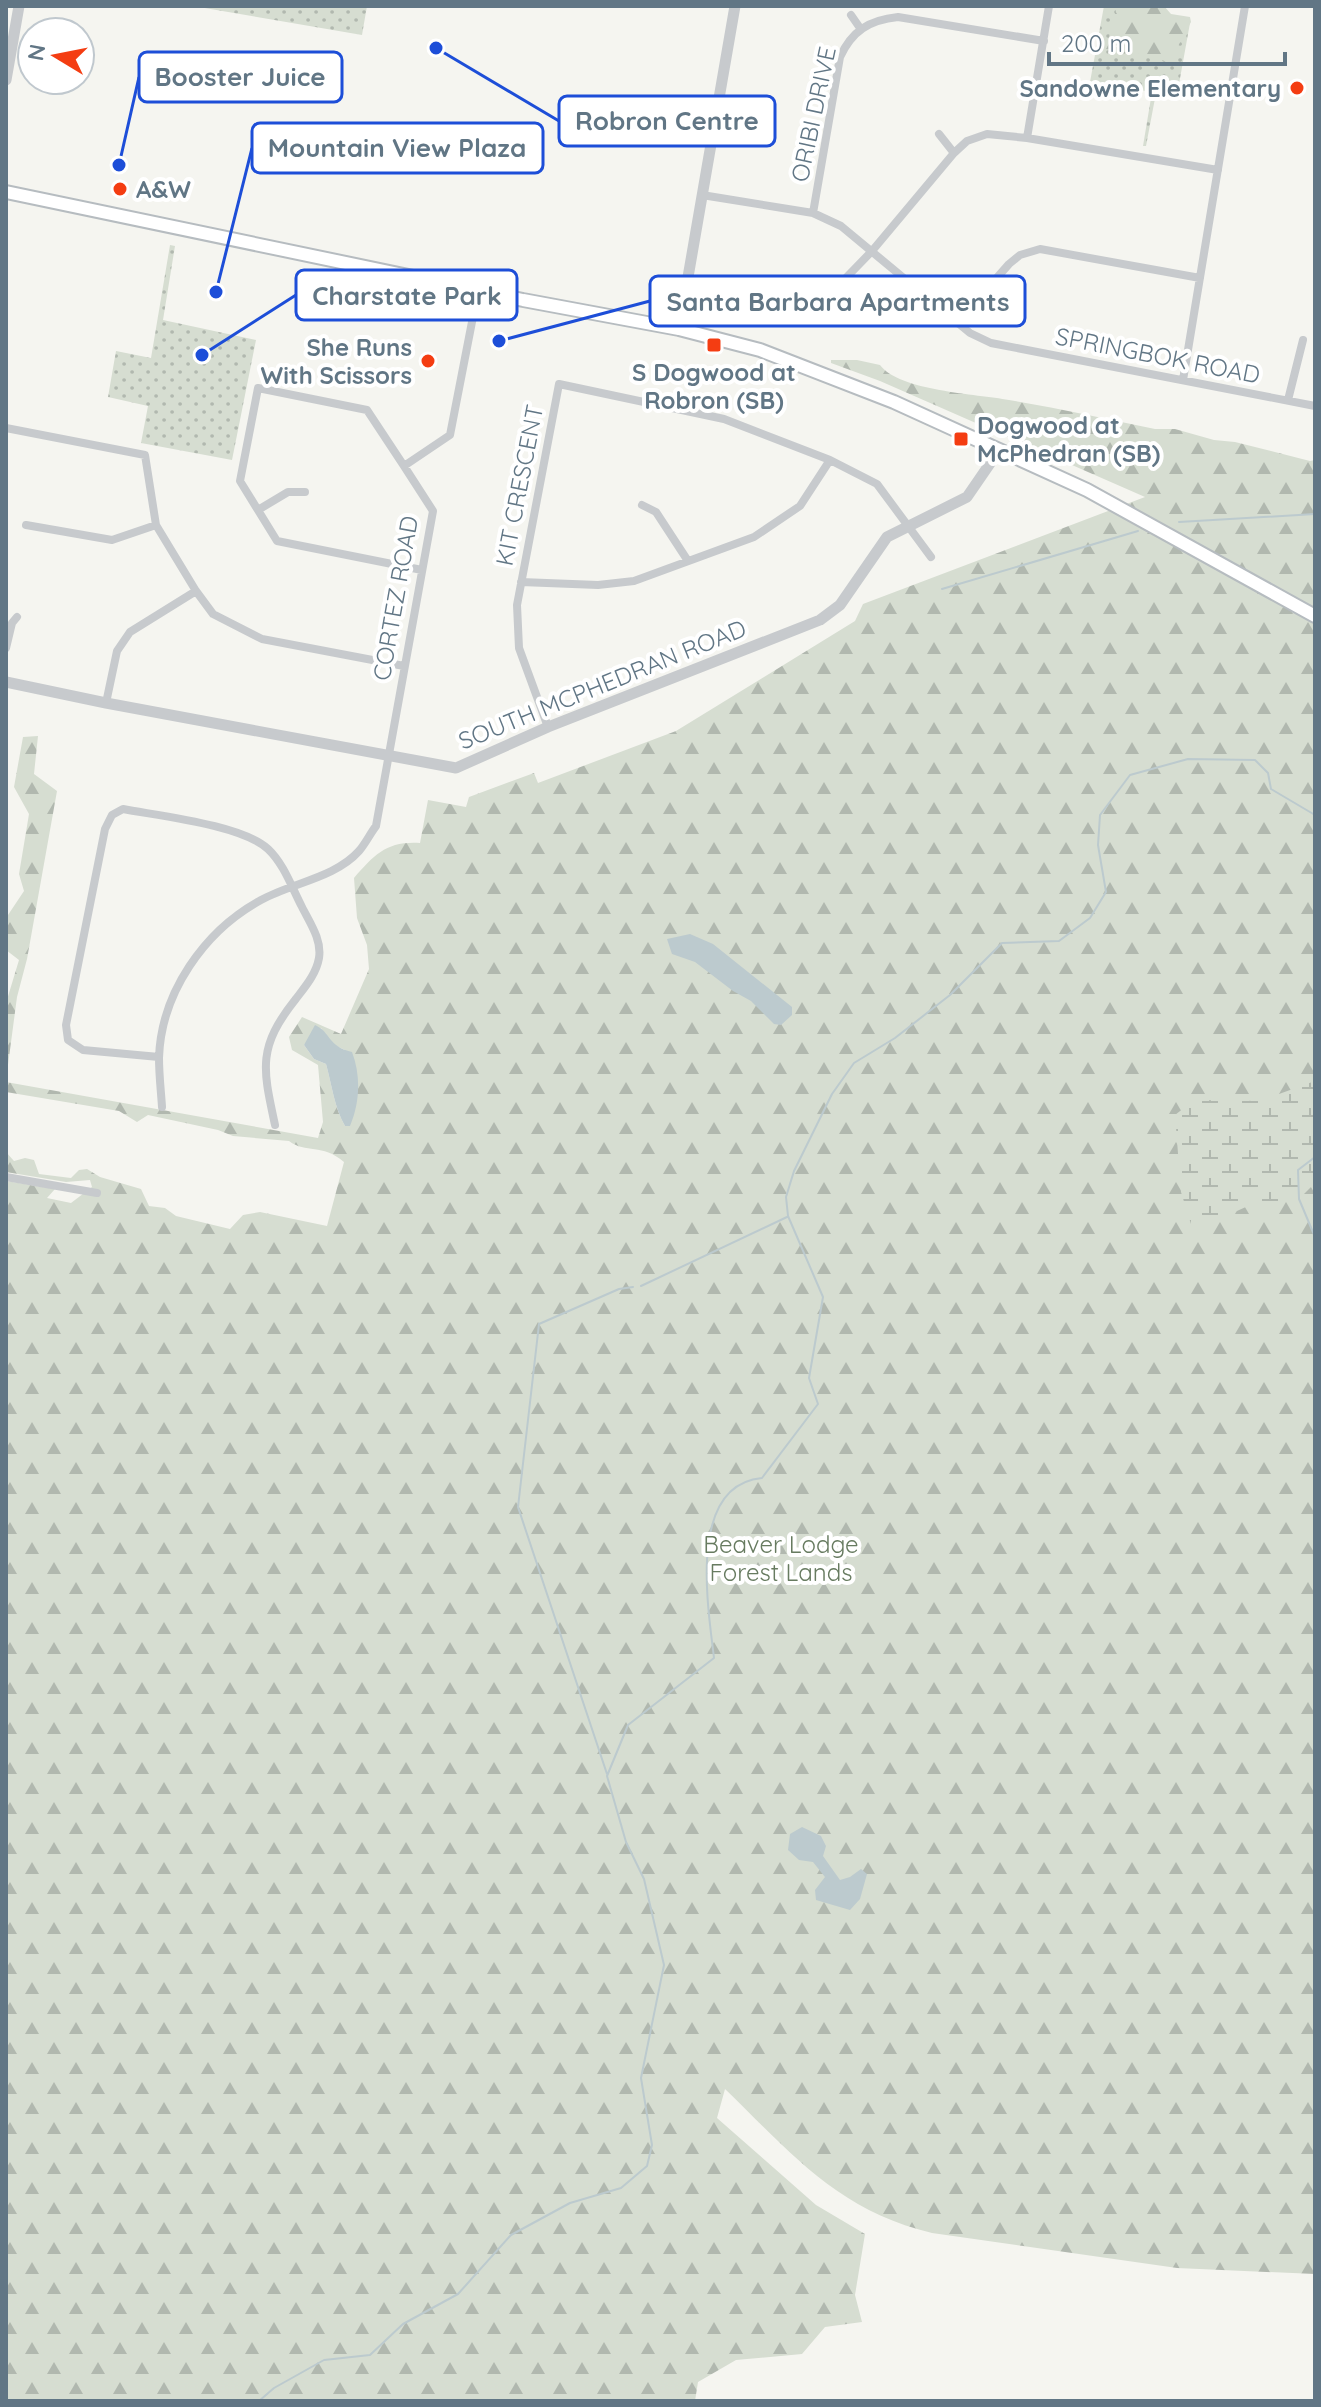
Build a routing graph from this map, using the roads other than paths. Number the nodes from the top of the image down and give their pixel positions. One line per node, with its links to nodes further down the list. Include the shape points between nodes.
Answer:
1 (19, 6): 8 (street)
2 (735, 6): 14 (street)
3 (1049, 6): 7 (street)
4 (1245, 6): 12 (street)
5 (851, 15): 6 (street, ORIBI DRIVE)
6 (860, 28): 7 (street, ORIBI DRIVE, via 898,17); 15 (street, ORIBI DRIVE, via 840,57)
7 (1044, 41): 10 (street)
8 (6, 80)
9 (939, 134): 11 (street)
10 (1027, 138): 11 (street, via 987,134); 12 (street)
11 (954, 153): 16 (street)
12 (1218, 170): 17 (street)
13 (6, 192): 18 (main road)
14 (702, 195): 15 (street, SPRINGBOK ROAD); 21 (street)
15 (813, 213): 16 (street, SPRINGBOK ROAD, via 841,226)
16 (872, 251): 19 (street, via 839,285); 20 (street, SPRINGBOK ROAD)
17 (1200, 278): 20 (street, via 1040,249 1009,264); 23 (street)
18 (478, 291): 21 (main road); 29 (street, via 450,435)
19 (806, 291)
20 (957, 323): 23 (street, SPRINGBOK ROAD, via 991,343)
21 (679, 329): 27 (main road, via 823,372)
22 (1303, 340): 24 (street)
23 (1183, 380): 24 (street, SPRINGBOK ROAD)
24 (1288, 400): 25 (street, SPRINGBOK ROAD)
25 (1315, 406)
26 (6, 428): 34 (street, via 145,455)
27 (1000, 449): 35 (street, SOUTH MCPHEDRAN ROAD, via 967,497); 41 (main road, via 1114,504)
28 (830, 460): 35 (street, KIT CRESCENT, via 877,484); 37 (street, via 800,506 754,537); 39 (street, KIT CRESCENT, via 724,419 559,384)
29 (404, 466): 32 (street, CORTEZ ROAD, via 367,410 258,388 240,481); 38 (street, CORTEZ ROAD, via 433,511)
30 (305, 492): 32 (street, via 288,492)
31 (642, 505): 37 (street, via 656,512)
32 (258, 510): 38 (street, via 277,541)
33 (26, 525): 34 (street, via 112,540)
34 (156, 525): 40 (street)
35 (908, 526): 36 (street, KIT CRESCENT); 47 (street, SOUTH MCPHEDRAN ROAD, via 887,537 840,605 820,620)
36 (931, 557)
37 (688, 561): 39 (street, via 634,581)
38 (422, 570): 44 (street, CORTEZ ROAD)
39 (521, 582): 47 (street, KIT CRESCENT, via 519,648)
40 (196, 591): 44 (street, via 213,614 262,639); 46 (street, via 130,632 117,651)
41 (1315, 616)
42 (17, 617): 43 (street)
43 (6, 648)
44 (404, 666): 48 (street, CORTEZ ROAD)
45 (6, 682): 46 (street, SOUTH MCPHEDRAN ROAD)
46 (106, 703): 48 (street, SOUTH MCPHEDRAN ROAD)
47 (548, 727): 48 (street, SOUTH MCPHEDRAN ROAD, via 456,768)
48 (388, 755): 49 (street, CORTEZ ROAD, via 376,826 358,852 336,869)
49 (291, 886): 50 (street, CORTEZ ROAD, via 227,922 200,950 170,1007); 50 (street, via 267,848 245,834 123,809 112,815 66,1025 68,1040 83,1050); 52 (street, via 318,940 319,959 311,980 276,1023 268,1045 264,1073)
50 (159, 1057): 51 (street, CORTEZ ROAD)
51 (162, 1107)
52 (275, 1125)
53 (6, 1177): 54 (street)
54 (97, 1193)

